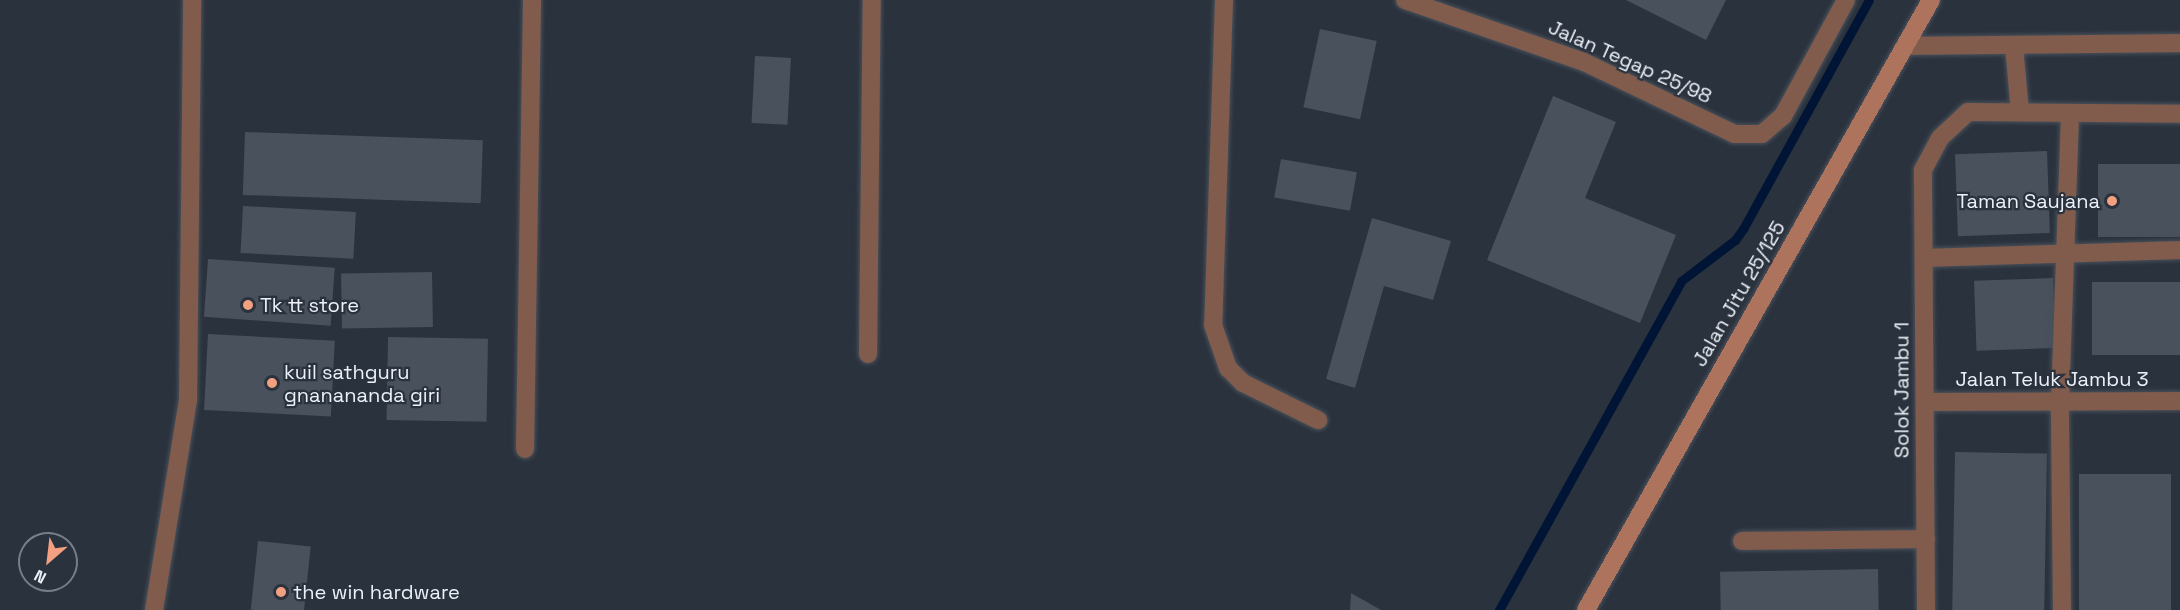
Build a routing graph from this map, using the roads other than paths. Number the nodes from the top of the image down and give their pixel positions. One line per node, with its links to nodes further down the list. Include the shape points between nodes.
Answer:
1 (192, 0): 25 (street, via 188,400)
2 (532, 0): 22 (street)
3 (872, 0): 17 (street)
4 (1224, 0): 21 (street, via 1213,325 1228,368 1243,383)
5 (1405, 0): 6 (street, Jalan Tegap 25/98, via 1584,62 1734,134 1762,134 1783,116)
6 (1846, 0)
7 (1931, 0): 9 (street, Jalan Jitu 25/125)
8 (2180, 43): 10 (street)
9 (1906, 45): 10 (street); 26 (street, Jalan Jitu 25/125)
10 (2014, 46): 11 (street)
11 (2020, 112): 12 (street); 16 (street, Solok Jambu 1, via 1968,112 1940,138 1923,170)
12 (2070, 113): 13 (street); 15 (street)
13 (2180, 114)
14 (2180, 250): 15 (street)
15 (2067, 254): 16 (street); 20 (street)
16 (1924, 258): 19 (street, Solok Jambu 1)
17 (868, 354)
18 (2180, 401): 20 (street, Jalan Teluk Jambu 3)
19 (1925, 402): 20 (street, Jalan Teluk Jambu 3); 23 (street, Solok Jambu 1)
20 (2060, 402): 28 (street)
21 (1318, 420)
22 (525, 449)
23 (1926, 539): 24 (street); 27 (street, Solok Jambu 1)
24 (1742, 541)
25 (154, 610)
26 (1586, 610)
27 (1926, 610)
28 (2062, 610)

